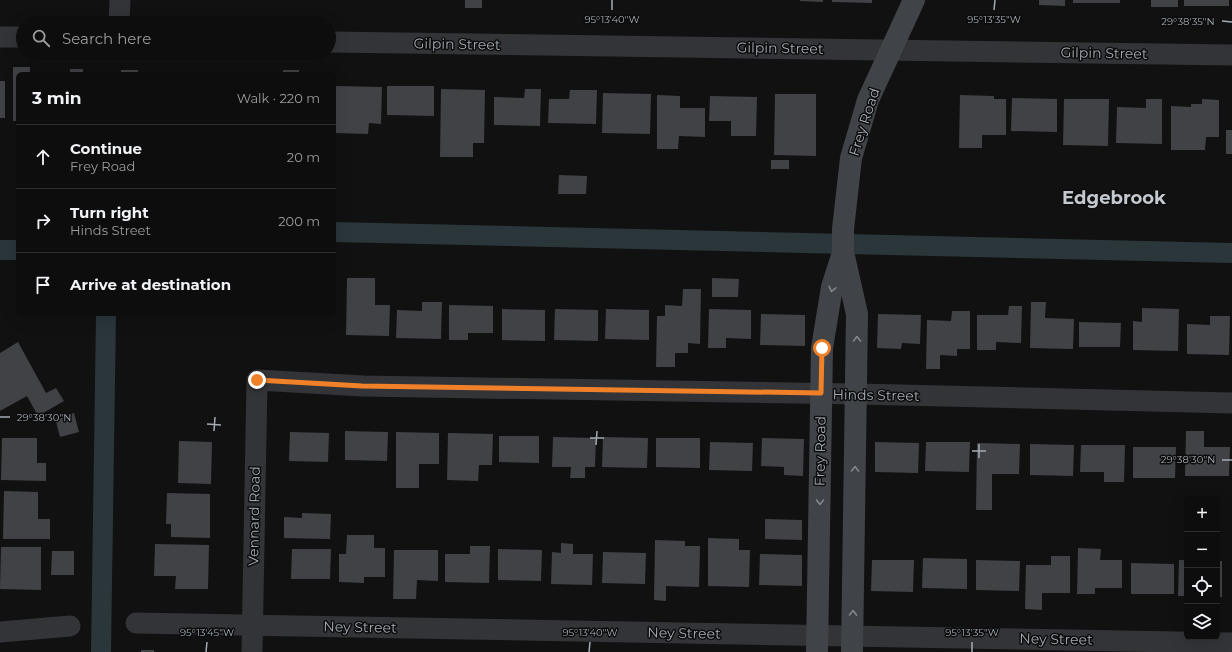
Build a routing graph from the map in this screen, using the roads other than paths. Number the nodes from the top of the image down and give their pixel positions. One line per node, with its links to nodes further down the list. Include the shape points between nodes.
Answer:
1 (120, 0): 3 (street)
2 (914, 0): 7 (street, Frey Road)
3 (119, 16)
4 (0, 37): 5 (street)
5 (16, 37)
6 (336, 42): 7 (street, Gilpin Street)
7 (892, 50): 8 (street, Gilpin Street); 9 (street, Frey Road, via 868,100 851,158)
8 (1232, 55)
9 (843, 252): 11 (street, Frey Road, one-way to 11, via 832,288 822,348); 12 (street, Frey Road, one-way to 9, via 857,314)
10 (257, 380): 11 (street, Hinds Street, via 370,386); 15 (street, Vennard Road)
11 (821, 393): 12 (street, Hinds Street); 19 (street, Frey Road, one-way to 19)
12 (857, 394): 13 (street, Hinds Street); 20 (street, Frey Road, one-way to 12)
13 (1232, 403)
14 (136, 622): 15 (street, Ney Street)
15 (252, 625): 19 (street, Ney Street); 21 (street, Vennard Road)
16 (70, 626): 17 (street)
17 (0, 632)
18 (1232, 642): 20 (street, Ney Street)
19 (817, 644): 20 (street, Ney Street)
20 (853, 644)
21 (252, 652)

